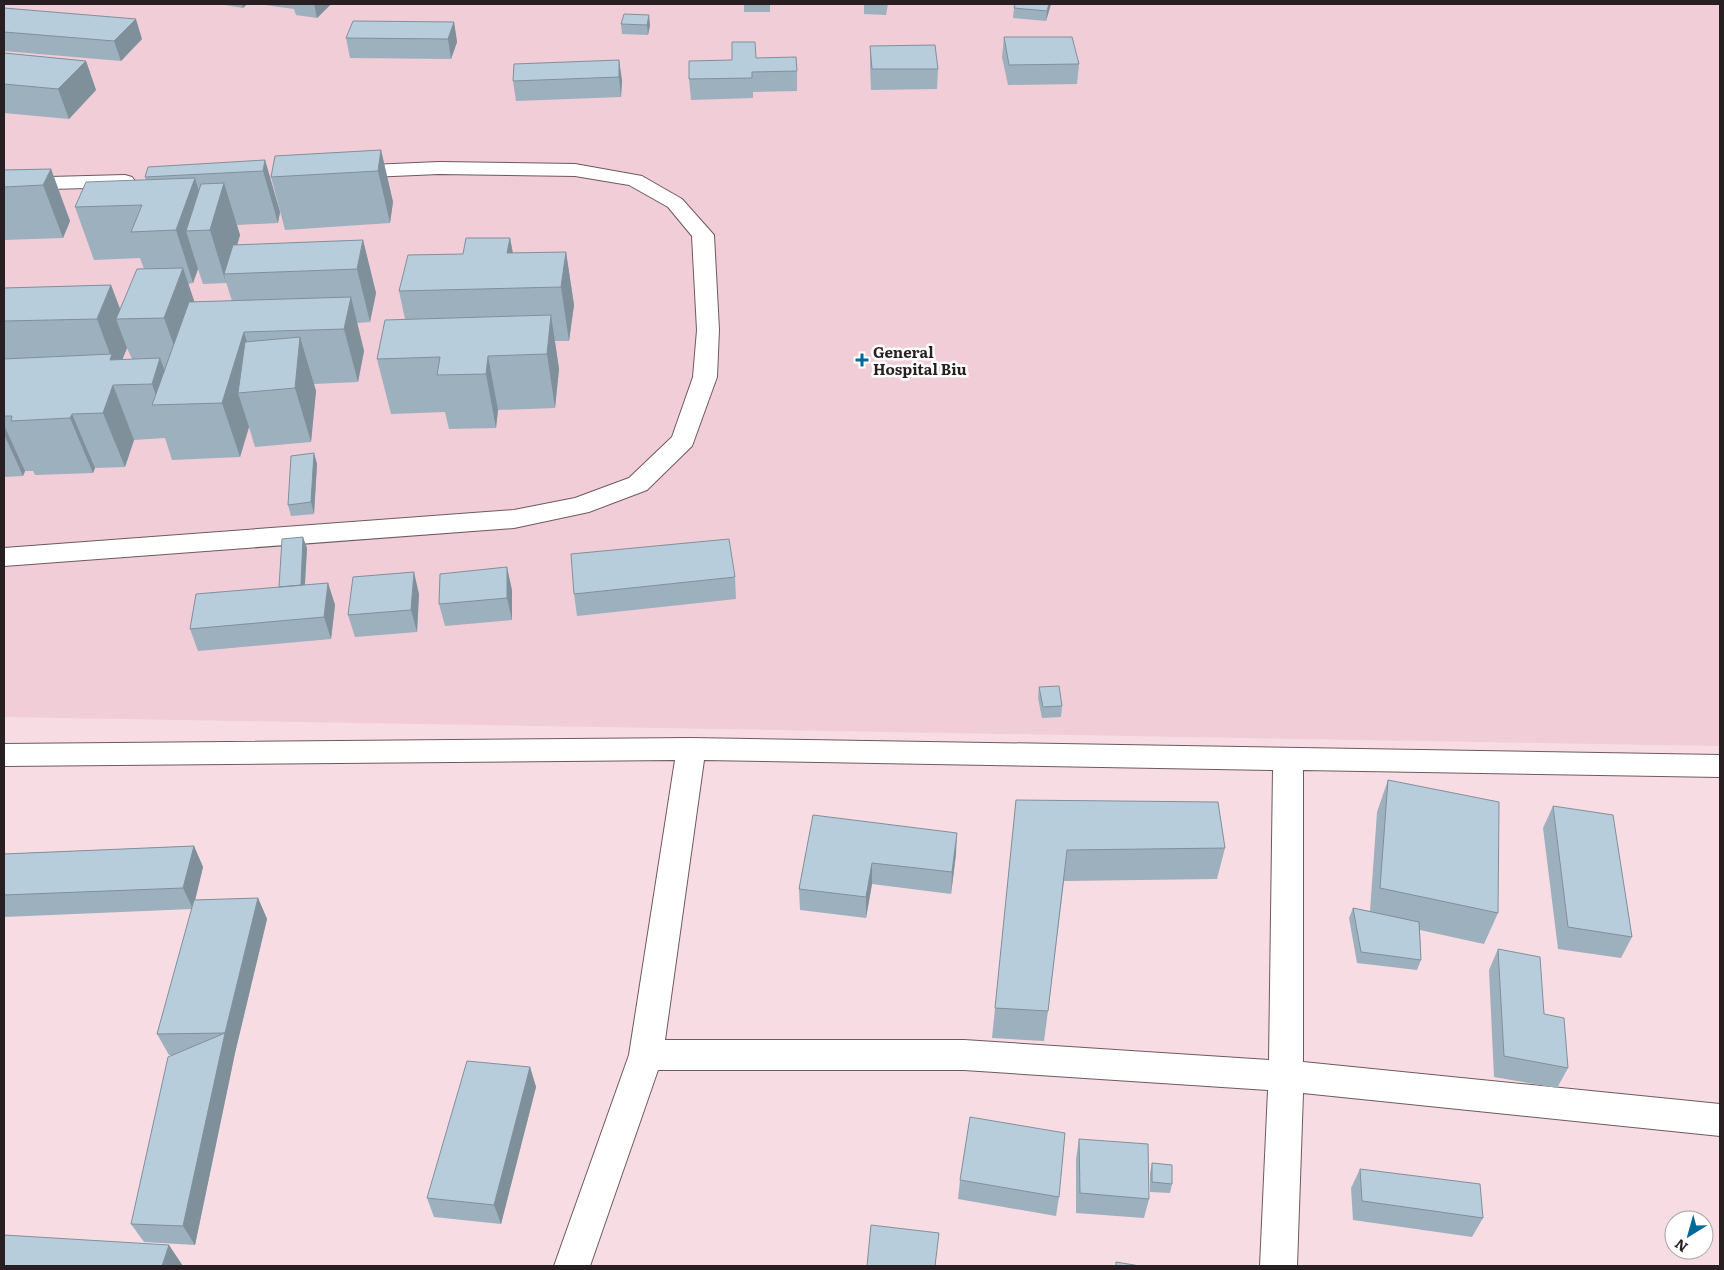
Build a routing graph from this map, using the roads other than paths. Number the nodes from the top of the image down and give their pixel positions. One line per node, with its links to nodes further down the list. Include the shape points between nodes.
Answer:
1 (324, 174): 4 (street, via 439,168 576,170 635,180 675,203 703,234 708,330 705,378 683,440 638,484 580,506 514,519)
2 (4, 180): 3 (street, via 50,183)
3 (149, 180)
4 (4, 557)
5 (691, 749): 6 (street); 7 (street); 9 (street)
6 (4, 755)
7 (1288, 758): 8 (street); 10 (street)
8 (1720, 766)
9 (646, 1055): 10 (street, via 964,1055); 12 (street)
10 (1286, 1076): 11 (street); 13 (street)
11 (1720, 1120)
12 (572, 1266)
13 (1278, 1266)

